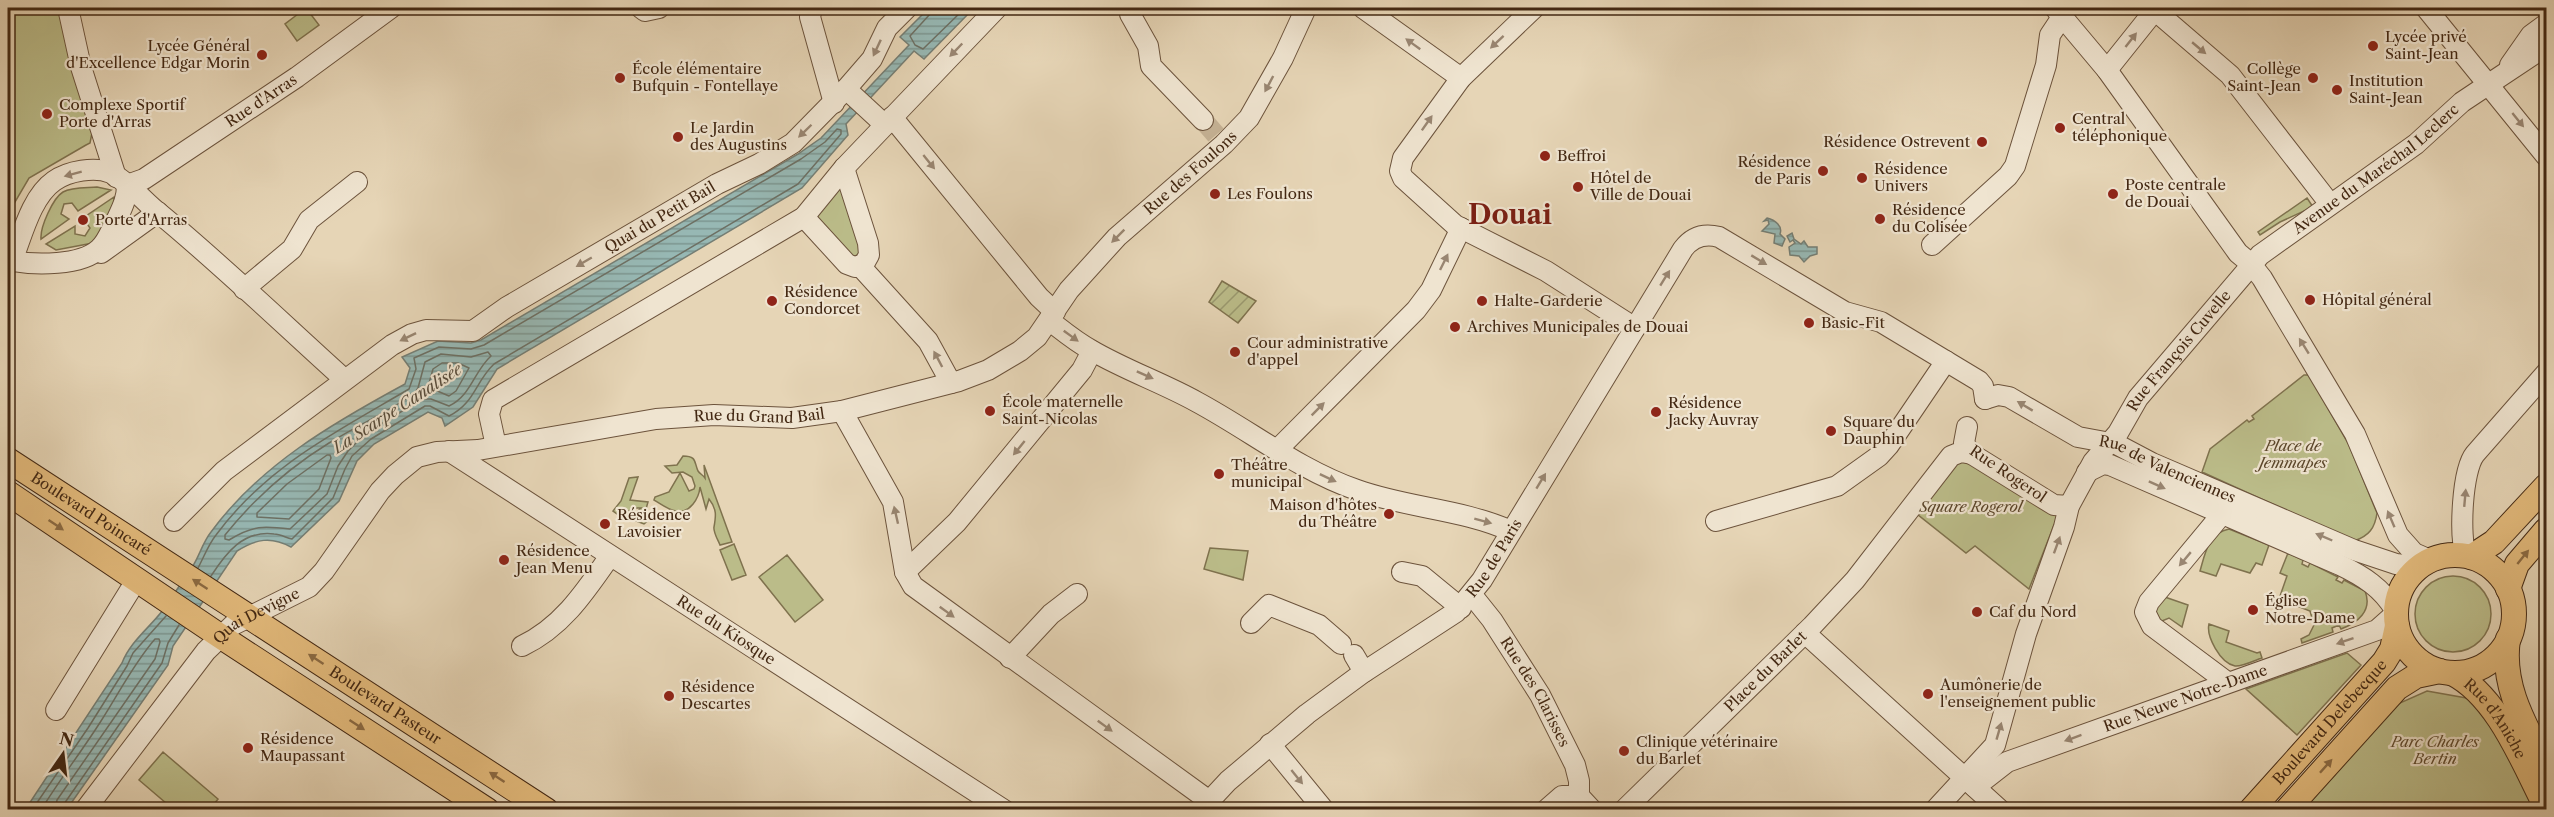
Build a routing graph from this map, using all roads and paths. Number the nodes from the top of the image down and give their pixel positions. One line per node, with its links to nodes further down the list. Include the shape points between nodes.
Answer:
1 (68, 8): 27 (street, via 81,67)
2 (391, 8): 27 (street, Rue d'Arras, via 297,77 144,179)
3 (641, 8): 4 (street)
4 (658, 8)
5 (812, 8): 22 (street, via 810,17)
6 (907, 8): 22 (street, Quai du Petit Bail, one-way to 22, via 884,33)
7 (997, 8): 24 (street, one-way to 24)
8 (1132, 8): 23 (street, via 1130,14 1148,46 1151,66)
9 (1306, 8): 39 (street, Rue des Foulons, one-way to 39, via 1250,118 1220,139 1116,237 1069,290)
10 (1363, 8): 20 (street, one-way to 10)
11 (1534, 8): 20 (street, one-way to 20)
12 (2426, 8): 21 (street)
13 (2153, 9): 19 (street, one-way to 13); 29 (street, one-way to 29, via 2230,75)
14 (2059, 12): 16 (street); 18 (street, via 2050,35)
15 (2547, 24): 21 (street, Avenue du Maréchal Leclerc, via 2531,35)
16 (2075, 32): 18 (street, via 2058,46); 19 (street)
17 (2547, 46): 21 (street, Avenue du Maréchal Leclerc)
18 (2046, 64): 33 (street, via 2011,171)
19 (2107, 70): 36 (street, via 2238,253)
20 (1461, 78): 32 (street, one-way to 20, via 1439,213 1400,171 1403,158)
21 (2495, 81): 25 (street, one-way to 25); 29 (street, Avenue du Maréchal Leclerc, via 2451,110 2409,150)
22 (845, 96): 24 (street); 44 (street, Quai du Petit Bail, one-way to 44, via 793,142 759,164 717,184 507,306 478,329 464,333 418,332)
23 (1203, 120)
24 (888, 121): 26 (street); 39 (street, one-way to 39)
25 (2547, 156)
26 (844, 168): 31 (street); 37 (street, via 868,243 869,255)
27 (122, 181): 30 (street); 34 (street, via 125,203 106,240); 35 (street, one-way to 35, via 94,170 53,181 37,201)
28 (357, 182): 38 (street, via 309,220 292,249)
29 (2330, 204): 36 (street, Avenue du Maréchal Leclerc)
30 (158, 212): 34 (street, via 104,252); 38 (street)
31 (804, 217): 37 (street, via 847,264); 52 (street, via 499,395 489,410)
32 (1461, 228): 40 (street, via 1546,272); 53 (street, one-way to 32, via 1416,310 1431,290)
33 (1932, 245)
34 (85, 258): 35 (street, via 33,265)
35 (10, 262)
36 (2251, 264): 47 (street, Rue François Cuvelle); 69 (street, one-way to 36, via 2398,535 2355,434 2320,371)
37 (861, 267): 45 (street, one-way to 37, via 925,336)
38 (244, 289): 44 (street)
39 (1052, 316): 41 (street, one-way to 41); 45 (street, Rue du Grand Bail, via 1037,337 1020,351 988,370)
40 (1635, 328): 42 (street, Rue de Paris, one-way to 42, via 1686,245 1707,235 1724,239 1845,312 1881,322); 66 (street, Rue de Paris, one-way to 40)
41 (1092, 351): 53 (street, one-way to 53, via 1170,386); 70 (street, one-way to 70, via 1082,370 966,512)
42 (1940, 357): 46 (street, via 1979,381); 64 (street, via 1907,421 1880,456 1837,486)
43 (2547, 373): 68 (street, one-way to 43, via 2462,535 2468,465)
44 (344, 379): 63 (street, via 224,471)
45 (951, 383): 48 (street, Rue du Grand Bail)
46 (1985, 399): 49 (street); 50 (street, Rue de Valenciennes, one-way to 46, via 2009,397 1995,395)
47 (2138, 399): 50 (street, via 2104,429 2081,432); 51 (street, Rue François Cuvelle)
48 (842, 411): 52 (street, Rue du Grand Bail, via 792,418 714,415 656,419); 70 (street, one-way to 48, via 893,502)
49 (1967, 427): 55 (street, Rue Rogerol, via 1964,442); 57 (street)
50 (2062, 428): 51 (street, Rue de Valenciennes, via 2085,440)
51 (2110, 442): 58 (street, Rue François Cuvelle); 69 (street, Rue de Valenciennes, one-way to 51, via 2401,566 2354,550)
52 (496, 446): 54 (street, Rue du Grand Bail)
53 (1276, 450): 66 (street, one-way to 66, via 1331,480 1380,498 1482,520)
54 (449, 451): 67 (street, Rue du Kiosque); 77 (street, Quai Devigne, via 417,457 395,475 309,587)
55 (1972, 454): 57 (street, via 1954,454); 61 (street, Rue Rogerol, via 2054,505)
56 (8, 460): 75 (main road, Boulevard Poincaré, one-way to 56)
57 (1942, 466): 81 (street, via 1855,580)
58 (2095, 468): 61 (street, Rue François Cuvelle); 62 (street, Rue de Valenciennes, one-way to 62, via 2113,466)
59 (2547, 486): 68 (main road, via 2494,542)
60 (8, 493): 72 (main road, Boulevard Poincaré, one-way to 72)
61 (2068, 506): 91 (street, Rue François Cuvelle, one-way to 61, via 1995,744)
62 (2222, 514): 78 (street, Rue de Valenciennes, via 2352,571 2379,589); 87 (street, one-way to 87, via 2149,602 2145,612 2152,626)
63 (174, 521)
64 (1716, 521)
65 (2547, 530): 73 (main road, one-way to 65, via 2517,564)
66 (1510, 531): 76 (street, Rue de Paris)
67 (609, 556): 83 (street, via 564,617 542,636); 98 (street, Rue du Kiosque)
68 (2468, 556): 69 (main road, via 2449,555); 73 (main road, via 2495,570)
69 (2424, 563): 78 (main road, via 2403,585)
70 (905, 572): 84 (street, one-way to 84, via 919,591)
71 (1402, 572): 76 (street, Rue des Clarisses, via 1422,576)
72 (146, 586): 80 (main road, Boulevard Poincaré); 88 (street)
73 (2508, 589): 82 (main road, via 2514,616)
74 (1077, 594): 84 (street, via 1051,614)
75 (226, 601): 77 (main road, Boulevard Pasteur)
76 (1466, 601): 85 (street, Rue de Paris); 92 (street, Rue des Clarisses, via 1492,620 1540,695 1575,765)
77 (249, 615): 80 (street, Quai Devigne); 97 (main road, Boulevard Pasteur, one-way to 77)
78 (2396, 617): 86 (main road, via 2404,644 2413,656 2426,666); 87 (street, Rue Neuve Notre-Dame, one-way to 87, via 2377,630); 104 (main road, Boulevard Delebecque, via 2391,649 2384,662)
79 (1251, 623): 85 (street, via 1269,605 1319,625 1347,649)
80 (211, 630): 95 (street, Quai Devigne, via 166,700); 96 (main road, one-way to 96)
81 (1805, 633): 91 (street, Place du Barlet); 101 (street, Place du Barlet)
82 (2508, 639): 86 (main road, via 2484,665); 90 (main road, Rue d'Aniche, via 2507,665 2514,703)
83 (522, 646)
84 (1010, 658): 93 (street, one-way to 93)
85 (1364, 672): 89 (street, Rue de Paris)
86 (2446, 672): 94 (main road, Rue d'Aniche, via 2472,685 2490,704); 105 (main road, Boulevard Delebecque, one-way to 86, via 2397,688 2416,676)
87 (2226, 682): 91 (street, Rue Neuve Notre-Dame, one-way to 91, via 2007,762)
88 (56, 710)
89 (1270, 744): 93 (street, Rue de Paris); 99 (street, one-way to 99)
90 (2547, 766)
91 (1970, 782): 102 (street); 103 (street, Place du Barlet)
92 (1586, 803): 100 (street, via 1562,796)
93 (1204, 805)
94 (2547, 807)
95 (85, 810)
96 (487, 810)
97 (546, 810)
98 (1004, 810)
99 (1324, 810)
100 (1546, 810)
101 (1624, 810)
102 (1935, 810)
103 (2000, 810)
104 (2251, 810)
105 (2287, 810)

